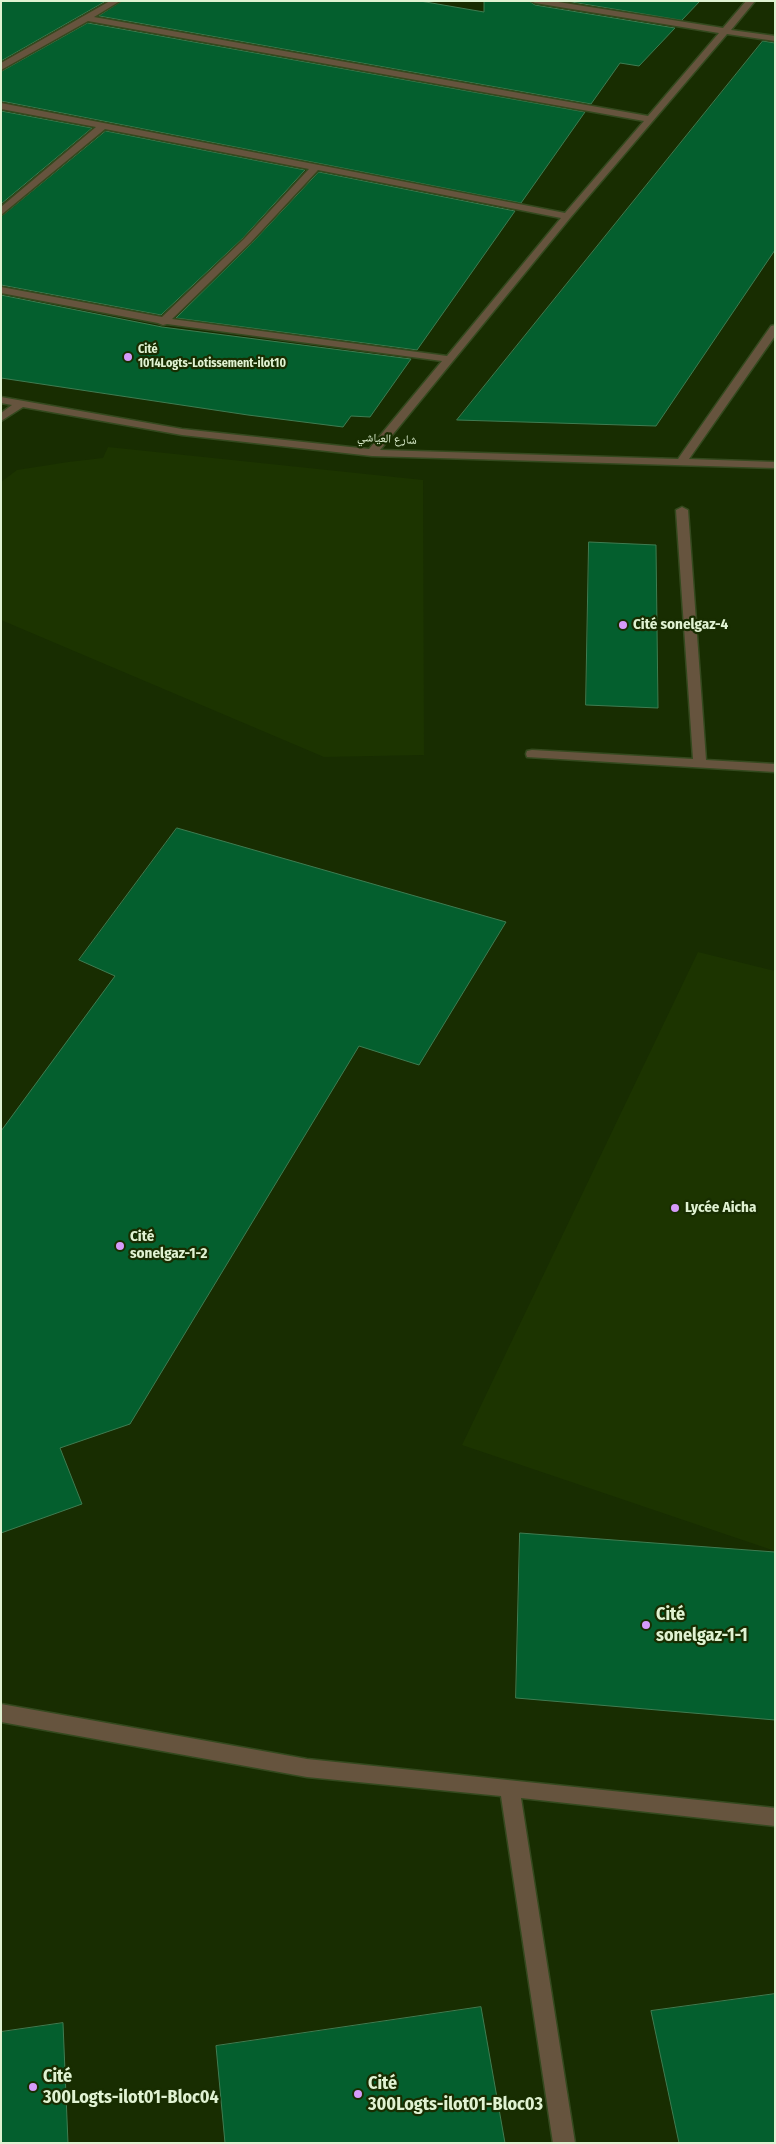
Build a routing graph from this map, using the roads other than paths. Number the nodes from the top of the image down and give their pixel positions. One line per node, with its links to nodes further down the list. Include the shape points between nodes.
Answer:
1 (116, 1): 4 (street)
2 (535, 1): 5 (street)
3 (751, 1): 5 (street)
4 (87, 18): 7 (street); 9 (street)
5 (724, 32): 6 (street); 9 (street)
6 (775, 39)
7 (1, 67)
8 (1, 106): 10 (street)
9 (650, 119): 13 (street)
10 (103, 126): 11 (street); 12 (street)
11 (317, 166): 13 (street); 15 (street, via 247,241)
12 (1, 212)
13 (567, 216): 17 (street)
14 (1, 290): 15 (street)
15 (163, 322): 17 (street)
16 (775, 328): 22 (street)
17 (448, 359): 21 (street)
18 (1, 400): 19 (street, شارع العياشي)
19 (22, 404): 20 (street); 21 (street, شارع العياشي, via 182,432)
20 (1, 418)
21 (372, 453): 22 (street, شارع العياشي)
22 (682, 462): 23 (street, شارع العياشي)
23 (775, 465)
24 (682, 510): 26 (street)
25 (532, 754): 26 (street)
26 (700, 764): 27 (street)
27 (775, 768)
28 (1, 1713): 29 (street, via 307,1768)
29 (510, 1788): 30 (street); 31 (street)
30 (775, 1817)
31 (564, 2143)

